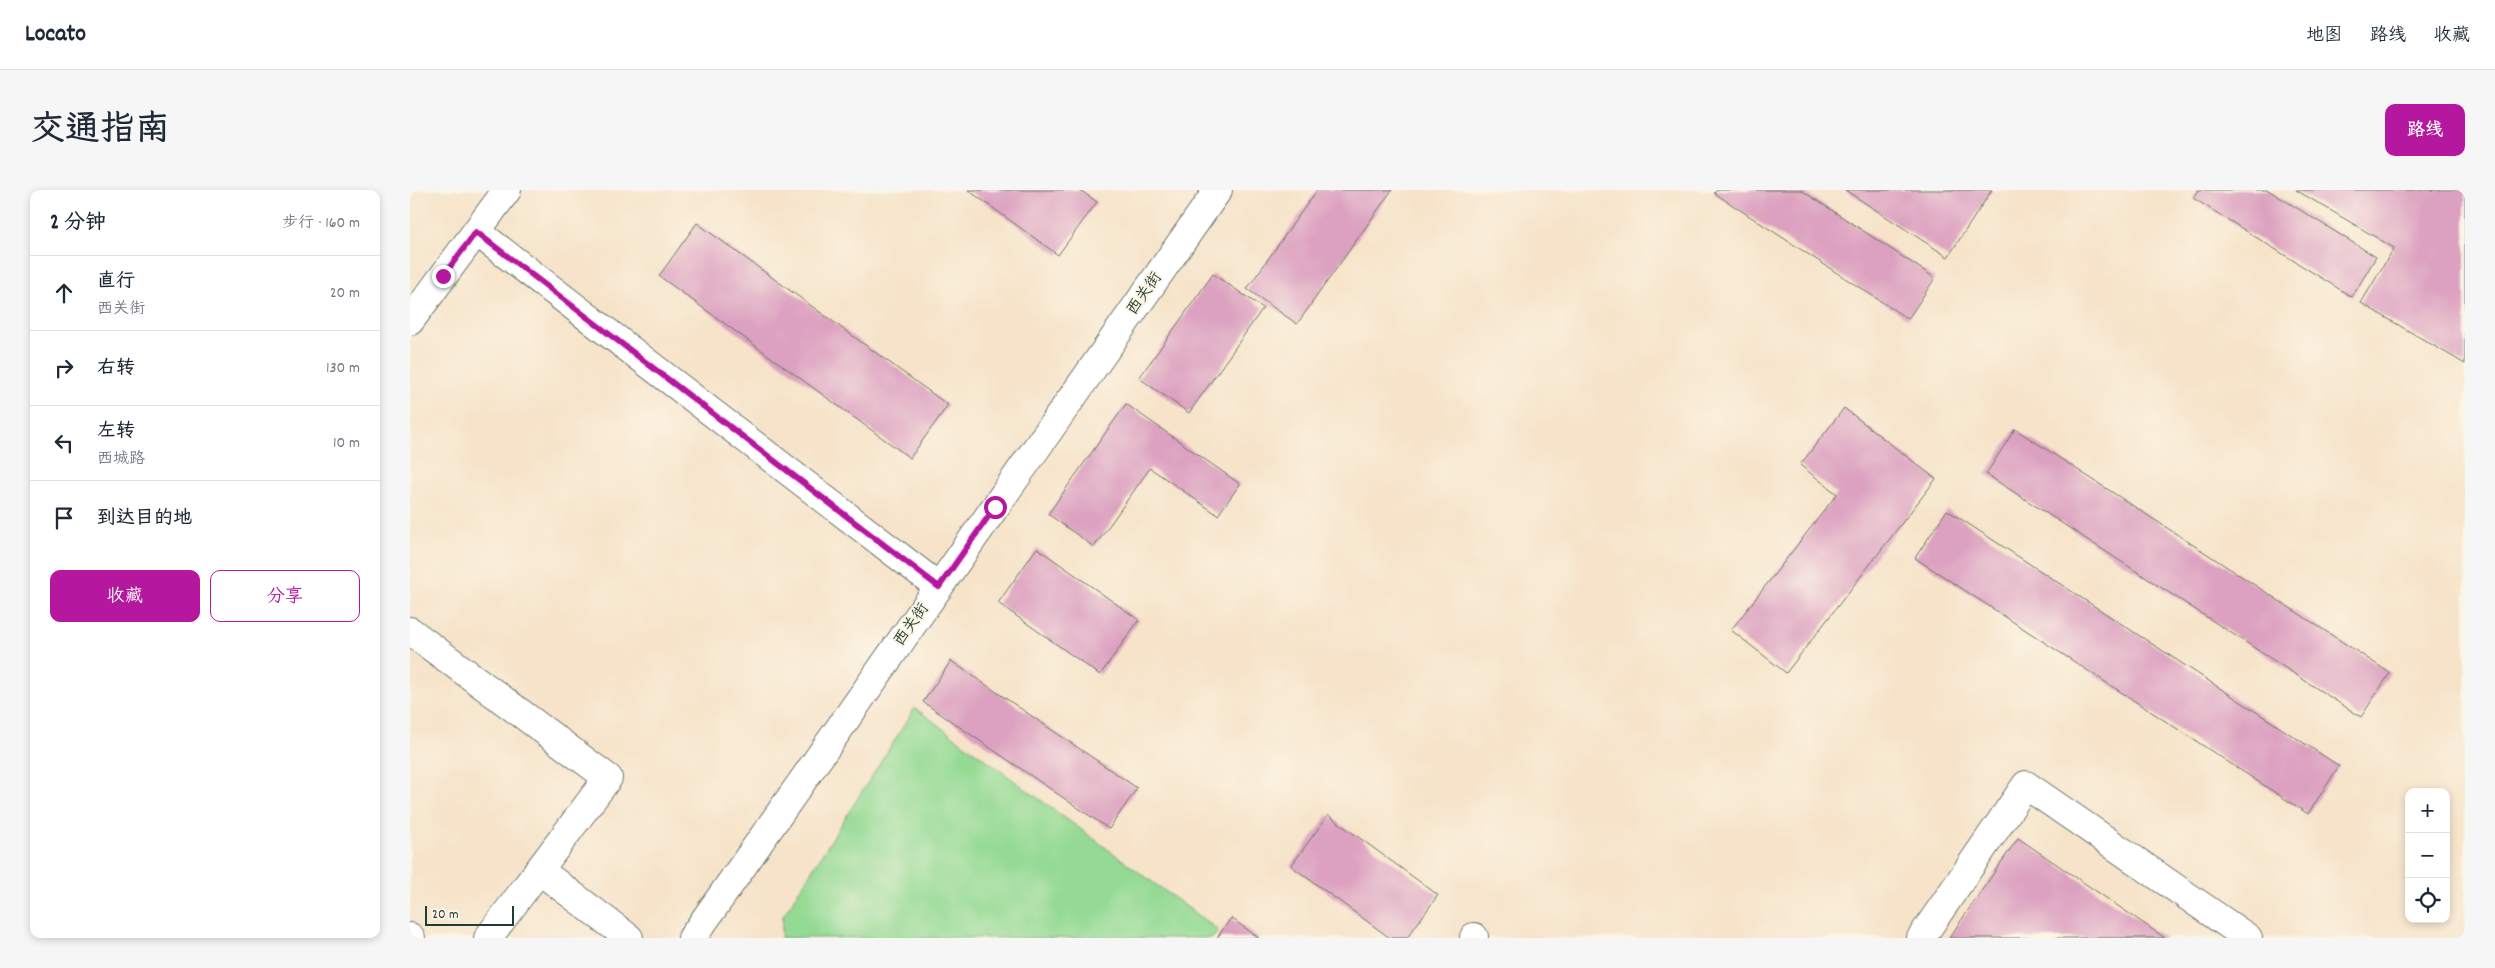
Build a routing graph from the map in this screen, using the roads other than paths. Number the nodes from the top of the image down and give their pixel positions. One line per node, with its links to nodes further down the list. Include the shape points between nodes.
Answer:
1 (507, 190): 3 (street)
2 (1218, 190): 5 (street, 西关街)
3 (476, 232): 4 (street); 5 (street)
4 (410, 321)
5 (939, 587): 10 (street, 西关街)
6 (410, 631): 7 (street, via 608,778)
7 (539, 870): 8 (street); 9 (street)
8 (488, 938)
9 (629, 938)
10 (692, 938)
11 (1921, 938): 12 (street, via 2026,784)
12 (2248, 938)

